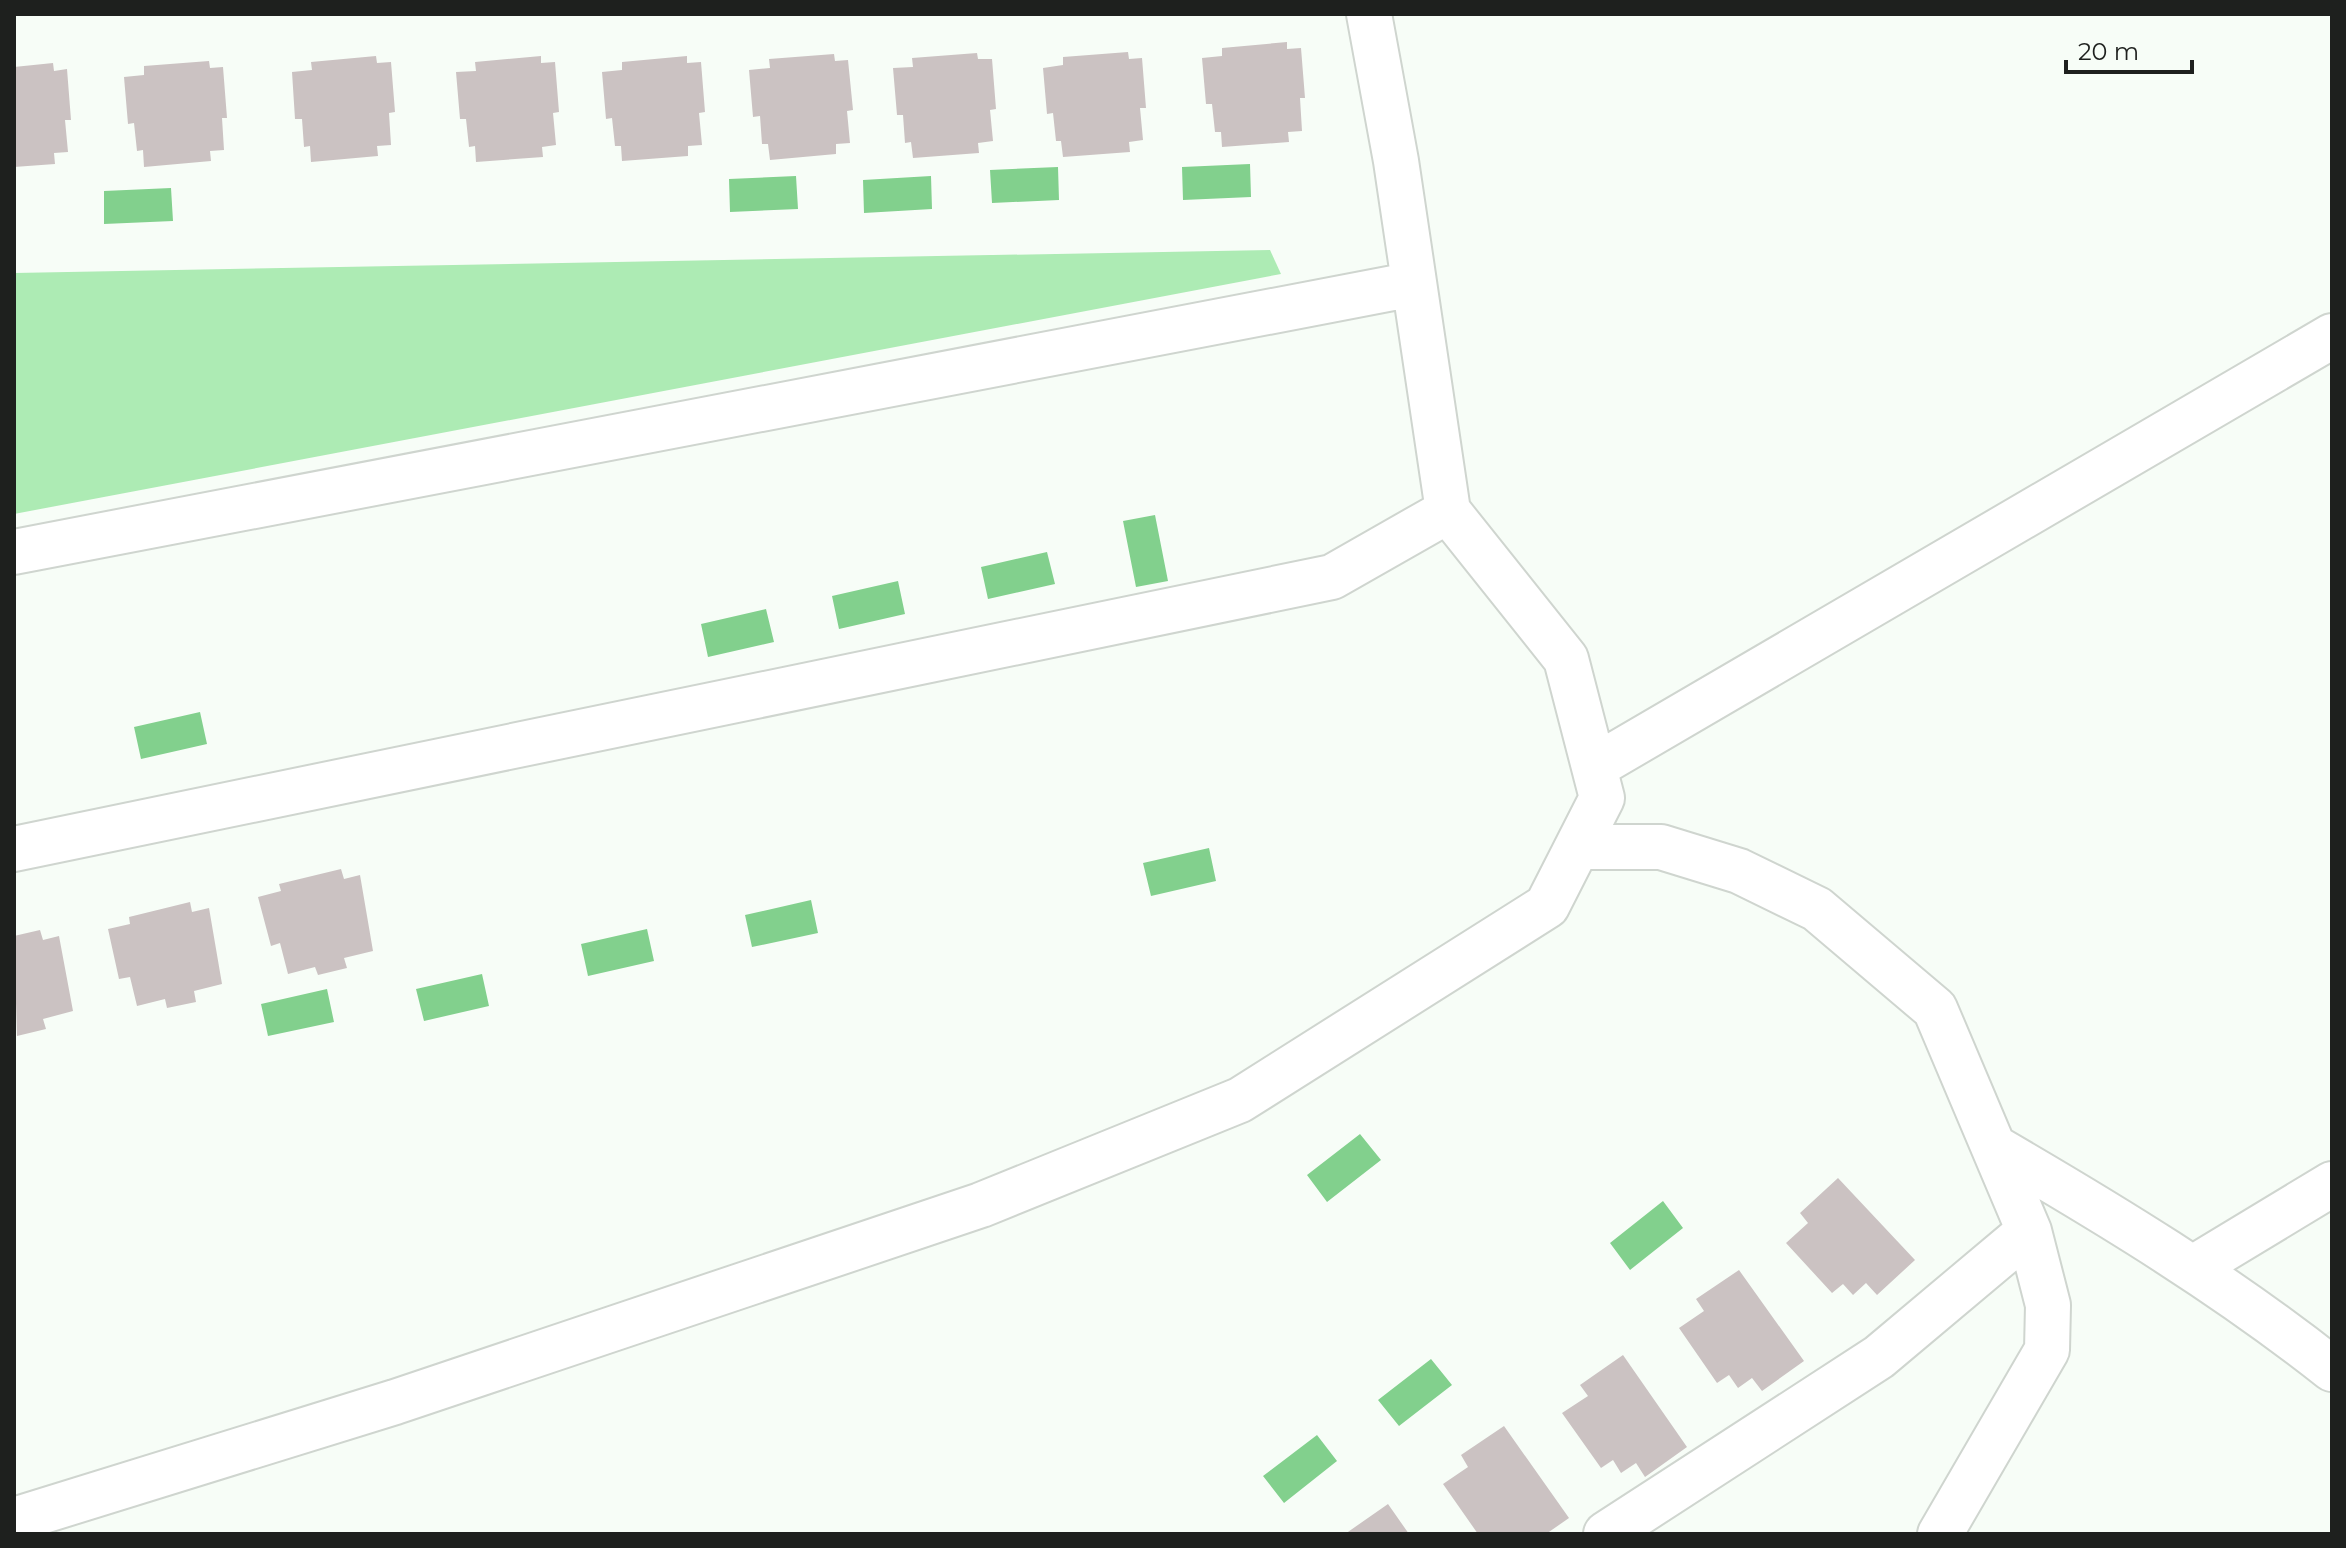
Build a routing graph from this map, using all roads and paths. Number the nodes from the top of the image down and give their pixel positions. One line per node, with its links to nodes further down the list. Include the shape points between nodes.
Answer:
1 (1369, 14): 2 (street)
2 (1414, 284): 4 (street); 5 (street)
3 (2332, 336): 6 (street)
4 (1448, 511): 6 (street, via 1566,659); 8 (street, via 1332,577)
5 (14, 552)
6 (1594, 767): 7 (street, via 1602,798)
7 (1577, 847): 9 (street, via 1661,847 1739,871 1817,909 1935,1009); 14 (street, via 1547,906 1240,1100 981,1205 395,1402)
8 (14, 849)
9 (1994, 1147): 11 (street); 12 (street)
10 (2332, 1184): 12 (street)
11 (2029, 1231): 15 (street, via 1879,1357); 16 (street, via 2048,1305 2047,1350)
12 (2193, 1268): 13 (street)
13 (2332, 1369)
14 (14, 1520)
15 (1606, 1534)
16 (1940, 1534)

